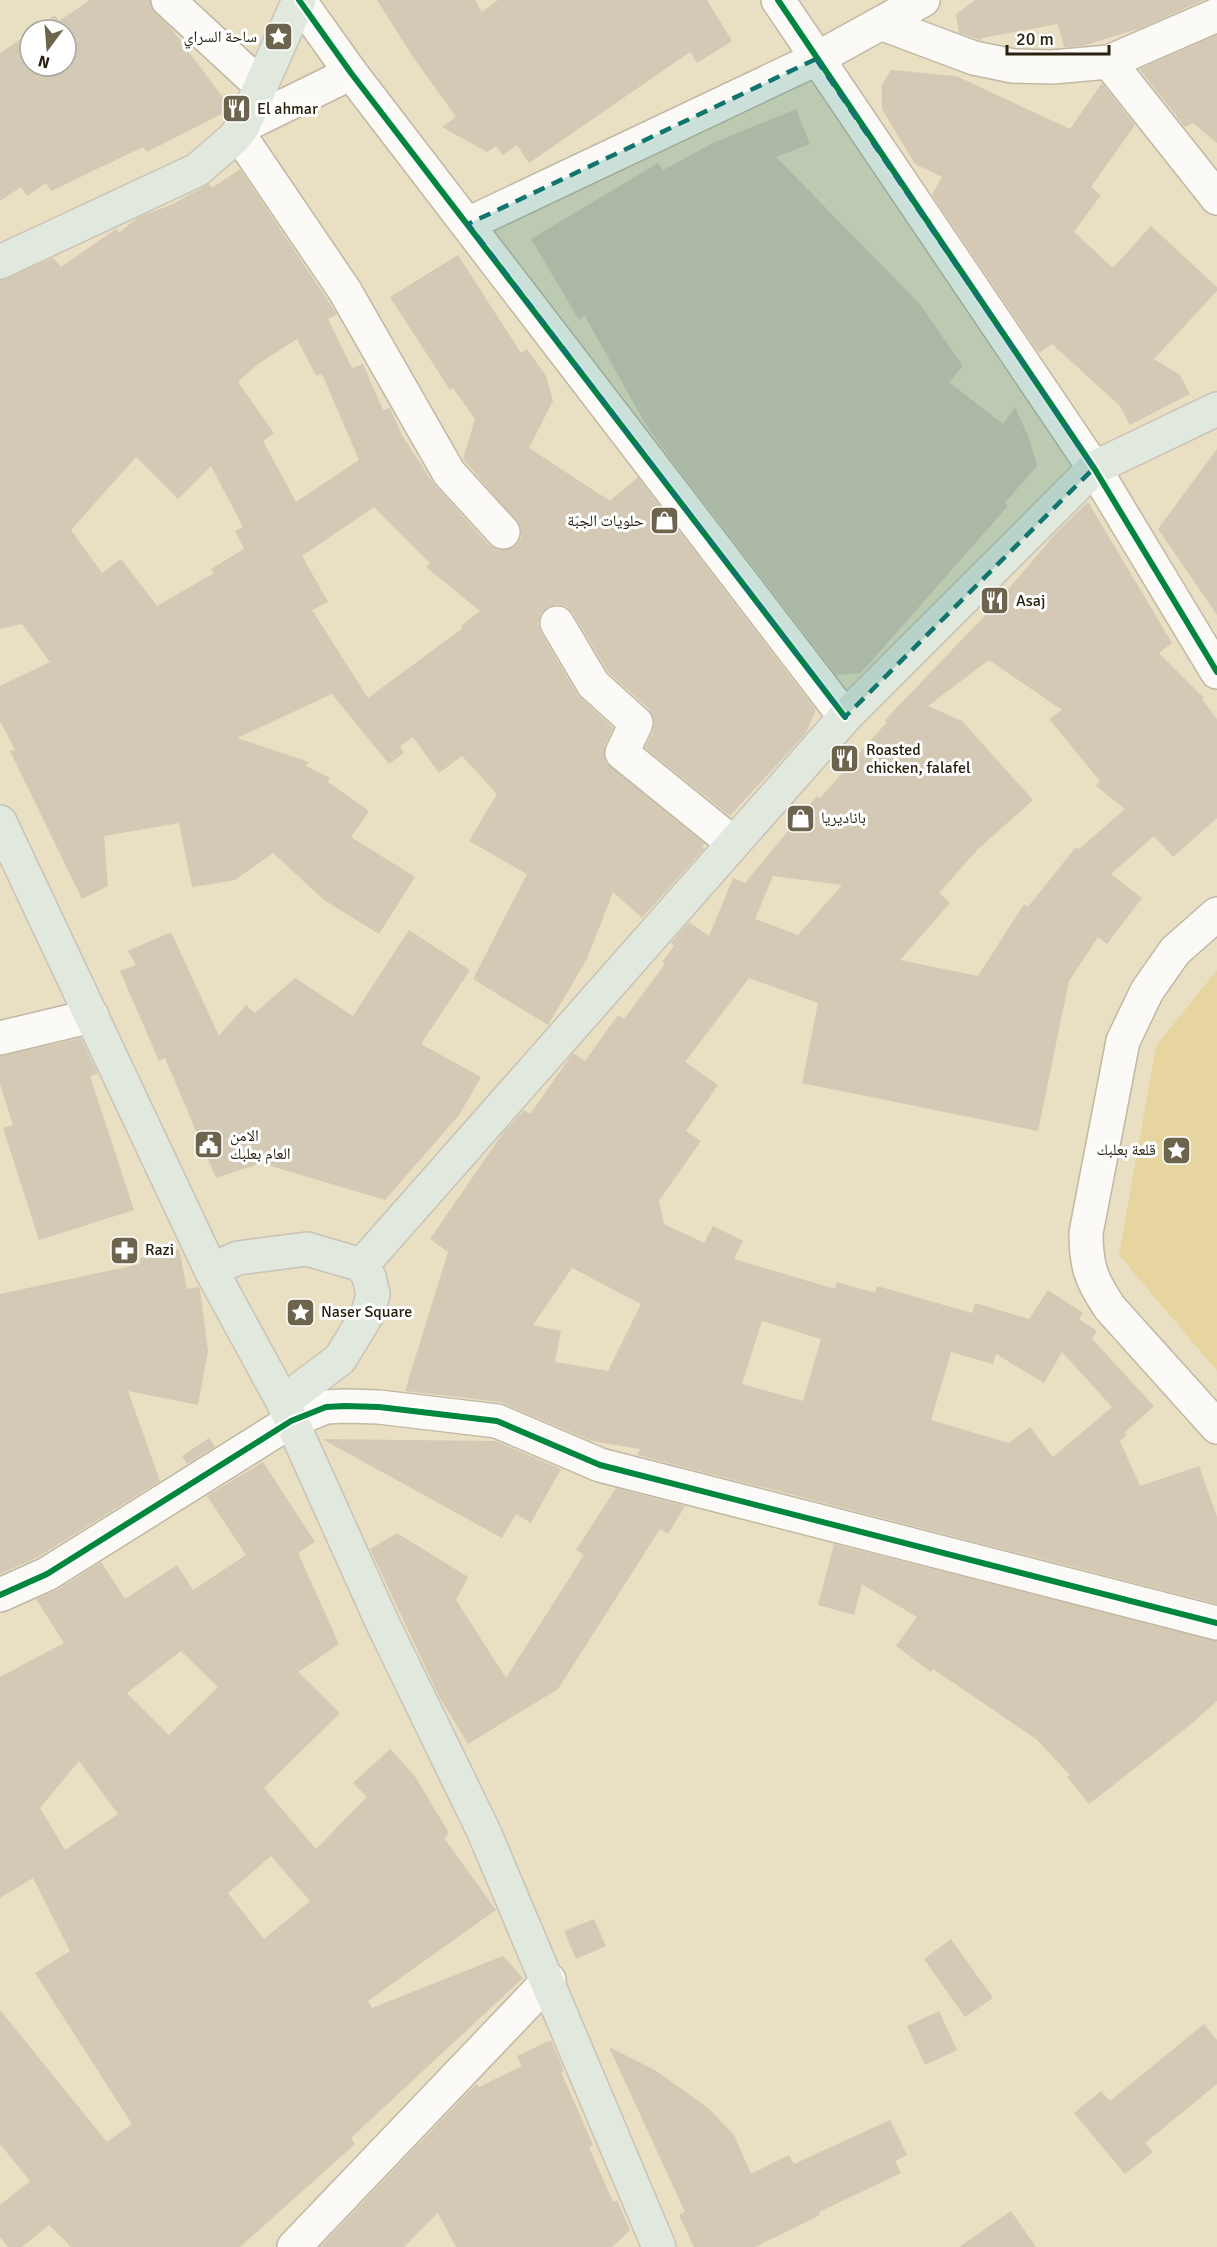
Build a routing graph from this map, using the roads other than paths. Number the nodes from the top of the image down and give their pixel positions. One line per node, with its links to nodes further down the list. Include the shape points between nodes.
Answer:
1 (168, 0): 10 (street)
2 (299, 0): 9 (street); 10 (main road)
3 (778, 0): 7 (street)
4 (923, 0): 6 (street)
5 (1217, 15): 8 (street)
6 (883, 24): 7 (street); 8 (street, via 974,58 1013,66)
7 (816, 59): 13 (street); 16 (street)
8 (1109, 62): 12 (street)
9 (351, 73): 11 (street); 13 (street)
10 (261, 86): 11 (main road)
11 (241, 130): 14 (main road, via 196,170); 17 (street, via 345,291 449,473)
12 (1217, 198)
13 (468, 224): 20 (street)
14 (0, 262)
15 (1217, 409): 16 (main road)
16 (1094, 468): 19 (street); 20 (main road)
17 (503, 532)
18 (557, 623): 22 (street, via 593,684 636,723 622,753)
19 (1217, 672)
20 (845, 717): 22 (main road)
21 (0, 822): 24 (main road)
22 (734, 843): 26 (main road)
23 (1217, 914): 29 (street, via 1175,951 1147,991 1123,1041 1086,1233 1086,1263 1096,1288)
24 (92, 1016): 25 (street); 27 (main road)
25 (0, 1038)
26 (362, 1265): 27 (main road, via 307,1249 238,1258); 28 (main road, via 373,1294 368,1313 340,1359)
27 (211, 1270): 28 (main road)
28 (287, 1412): 30 (street, via 56,1568); 31 (street, via 379,1407 497,1421 600,1465); 32 (main road)
29 (1217, 1427)
30 (0, 1595)
31 (1217, 1623)
32 (549, 1980): 33 (main road); 34 (street)
33 (655, 2245)
34 (294, 2247)

